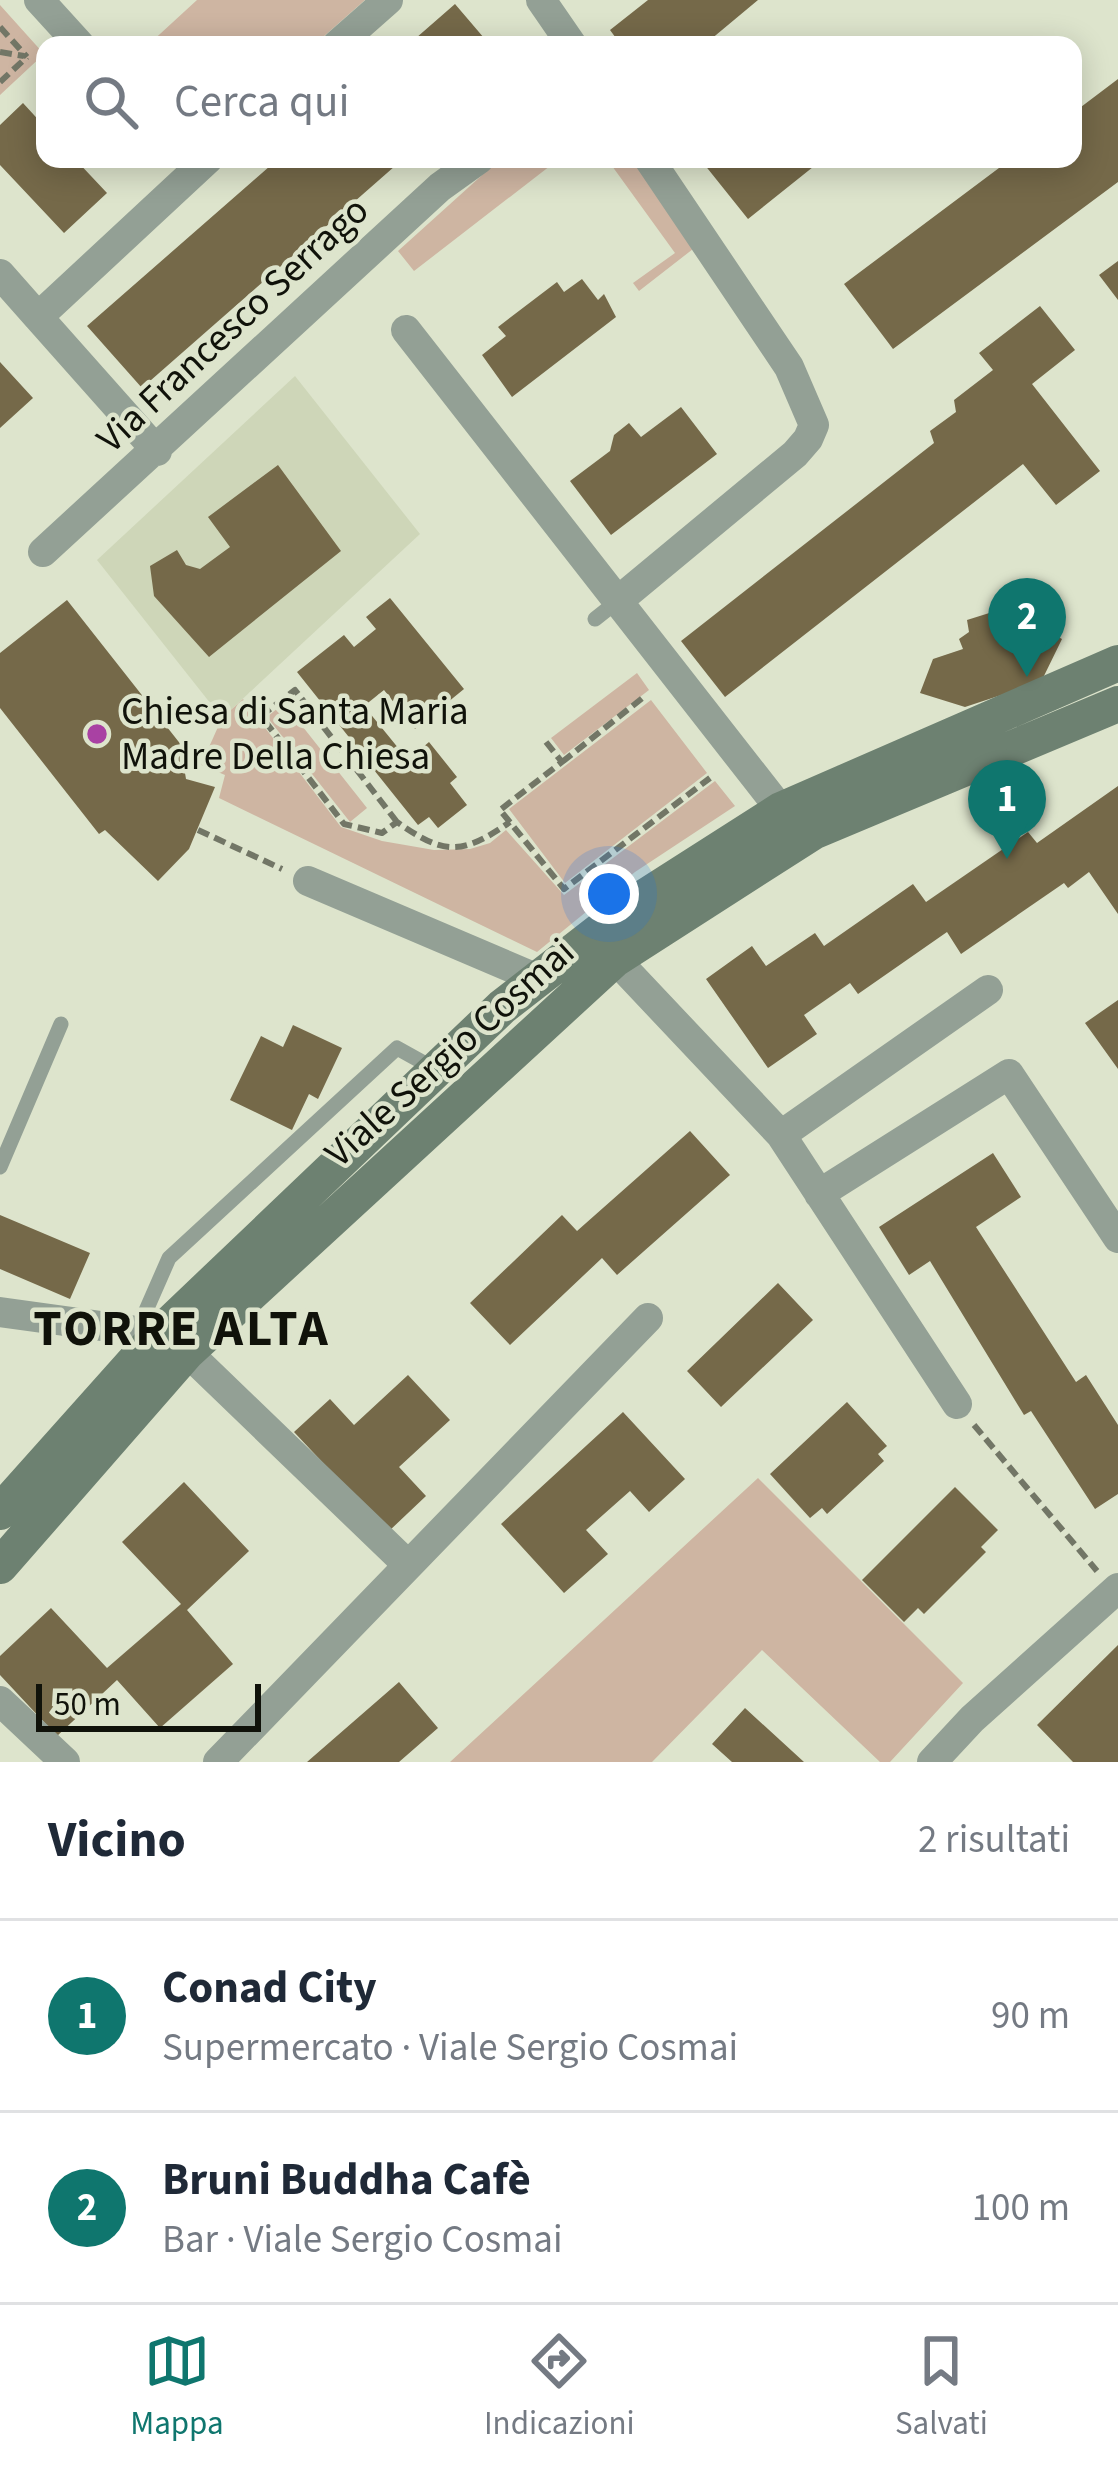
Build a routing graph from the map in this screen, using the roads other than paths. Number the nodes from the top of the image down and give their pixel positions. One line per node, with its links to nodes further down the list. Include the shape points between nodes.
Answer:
1 (39, 0): 4 (street)
2 (388, 0): 5 (street)
3 (542, 0): 6 (street)
4 (72, 36)
5 (347, 36)
6 (566, 36)
7 (190, 168): 11 (street)
8 (466, 168): 13 (street, Via Francesco Serrago)
9 (656, 168): 15 (street, via 789,368 814,425 795,454)
10 (0, 274): 11 (street)
11 (38, 317): 13 (street)
12 (406, 330): 15 (street)
13 (157, 451): 14 (street, Via Francesco Serrago)
14 (43, 552)
15 (607, 609): 18 (street)
16 (1118, 664): 18 (street, Viale Sergio Cosmai)
17 (1118, 704): 20 (street, Viale Sergio Cosmai, via 813,832)
18 (781, 810): 21 (street, Viale Sergio Cosmai, via 637,902)
19 (308, 881): 21 (street)
20 (615, 959): 24 (street); 30 (street, Viale Sergio Cosmai)
21 (538, 979): 30 (street, Viale Sergio Cosmai)
22 (988, 990): 24 (street)
23 (62, 1024): 25 (lane)
24 (781, 1135): 26 (street)
25 (0, 1166)
26 (820, 1194): 27 (street, via 1009,1073); 31 (street)
27 (1118, 1238)
28 (0, 1312): 30 (street)
29 (648, 1318): 33 (street)
30 (161, 1339): 32 (street, Viale Sergio Cosmai); 33 (street); 34 (street, Viale Sergio Cosmai)
31 (957, 1404)
32 (0, 1512)
33 (407, 1564): 38 (street)
34 (0, 1566)
35 (1116, 1589): 39 (street)
36 (0, 1700): 37 (street)
37 (65, 1762)
38 (218, 1762)
39 (932, 1762)

